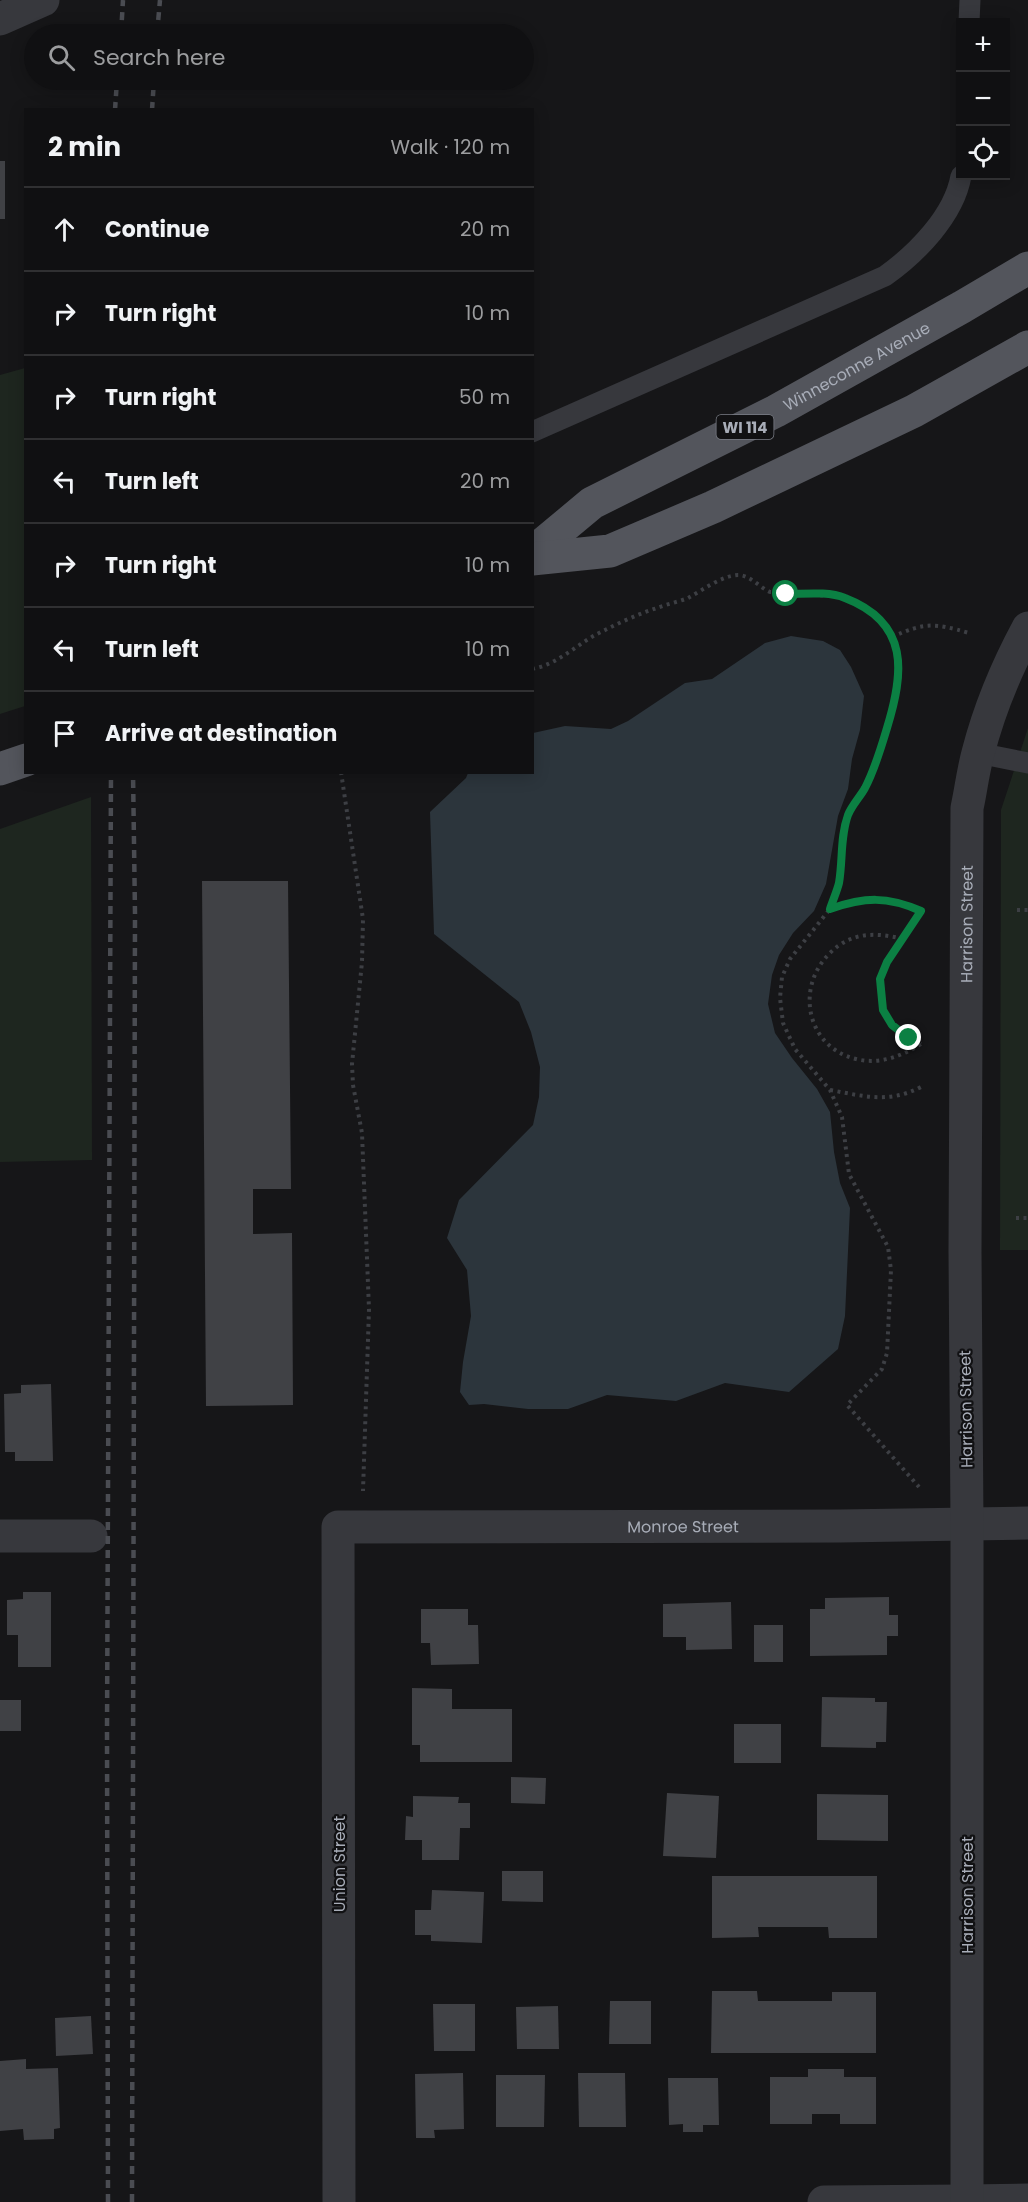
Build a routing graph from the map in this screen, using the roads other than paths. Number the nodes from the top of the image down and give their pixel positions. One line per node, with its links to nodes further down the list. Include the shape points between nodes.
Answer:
1 (43, 0): 4 (street)
2 (970, 0): 3 (lane)
3 (969, 18)
4 (0, 19)
5 (960, 180): 8 (lane, via 950,206 927,239 885,276)
6 (1028, 268): 9 (main road, Winneconne Avenue / WI 114, via 776,411 592,503)
7 (1028, 346): 10 (main road, via 914,411 713,507 610,551)
8 (534, 431)
9 (534, 551)
10 (534, 559)
11 (1028, 628): 12 (street, Harrison Street, via 992,709)
12 (978, 753): 14 (lane); 16 (street, Harrison Street, via 967,808)
13 (24, 761): 15 (main road)
14 (1028, 763)
15 (0, 769)
16 (967, 1524): 17 (street, Monroe Street); 18 (street, Monroe Street); 22 (street, Harrison Street)
17 (1028, 1524)
18 (338, 1527): 23 (street, Union Street)
19 (0, 1536): 20 (street)
20 (91, 1536)
21 (1028, 2200): 22 (street)
22 (967, 2201): 24 (street)
23 (339, 2202)
24 (824, 2202)

